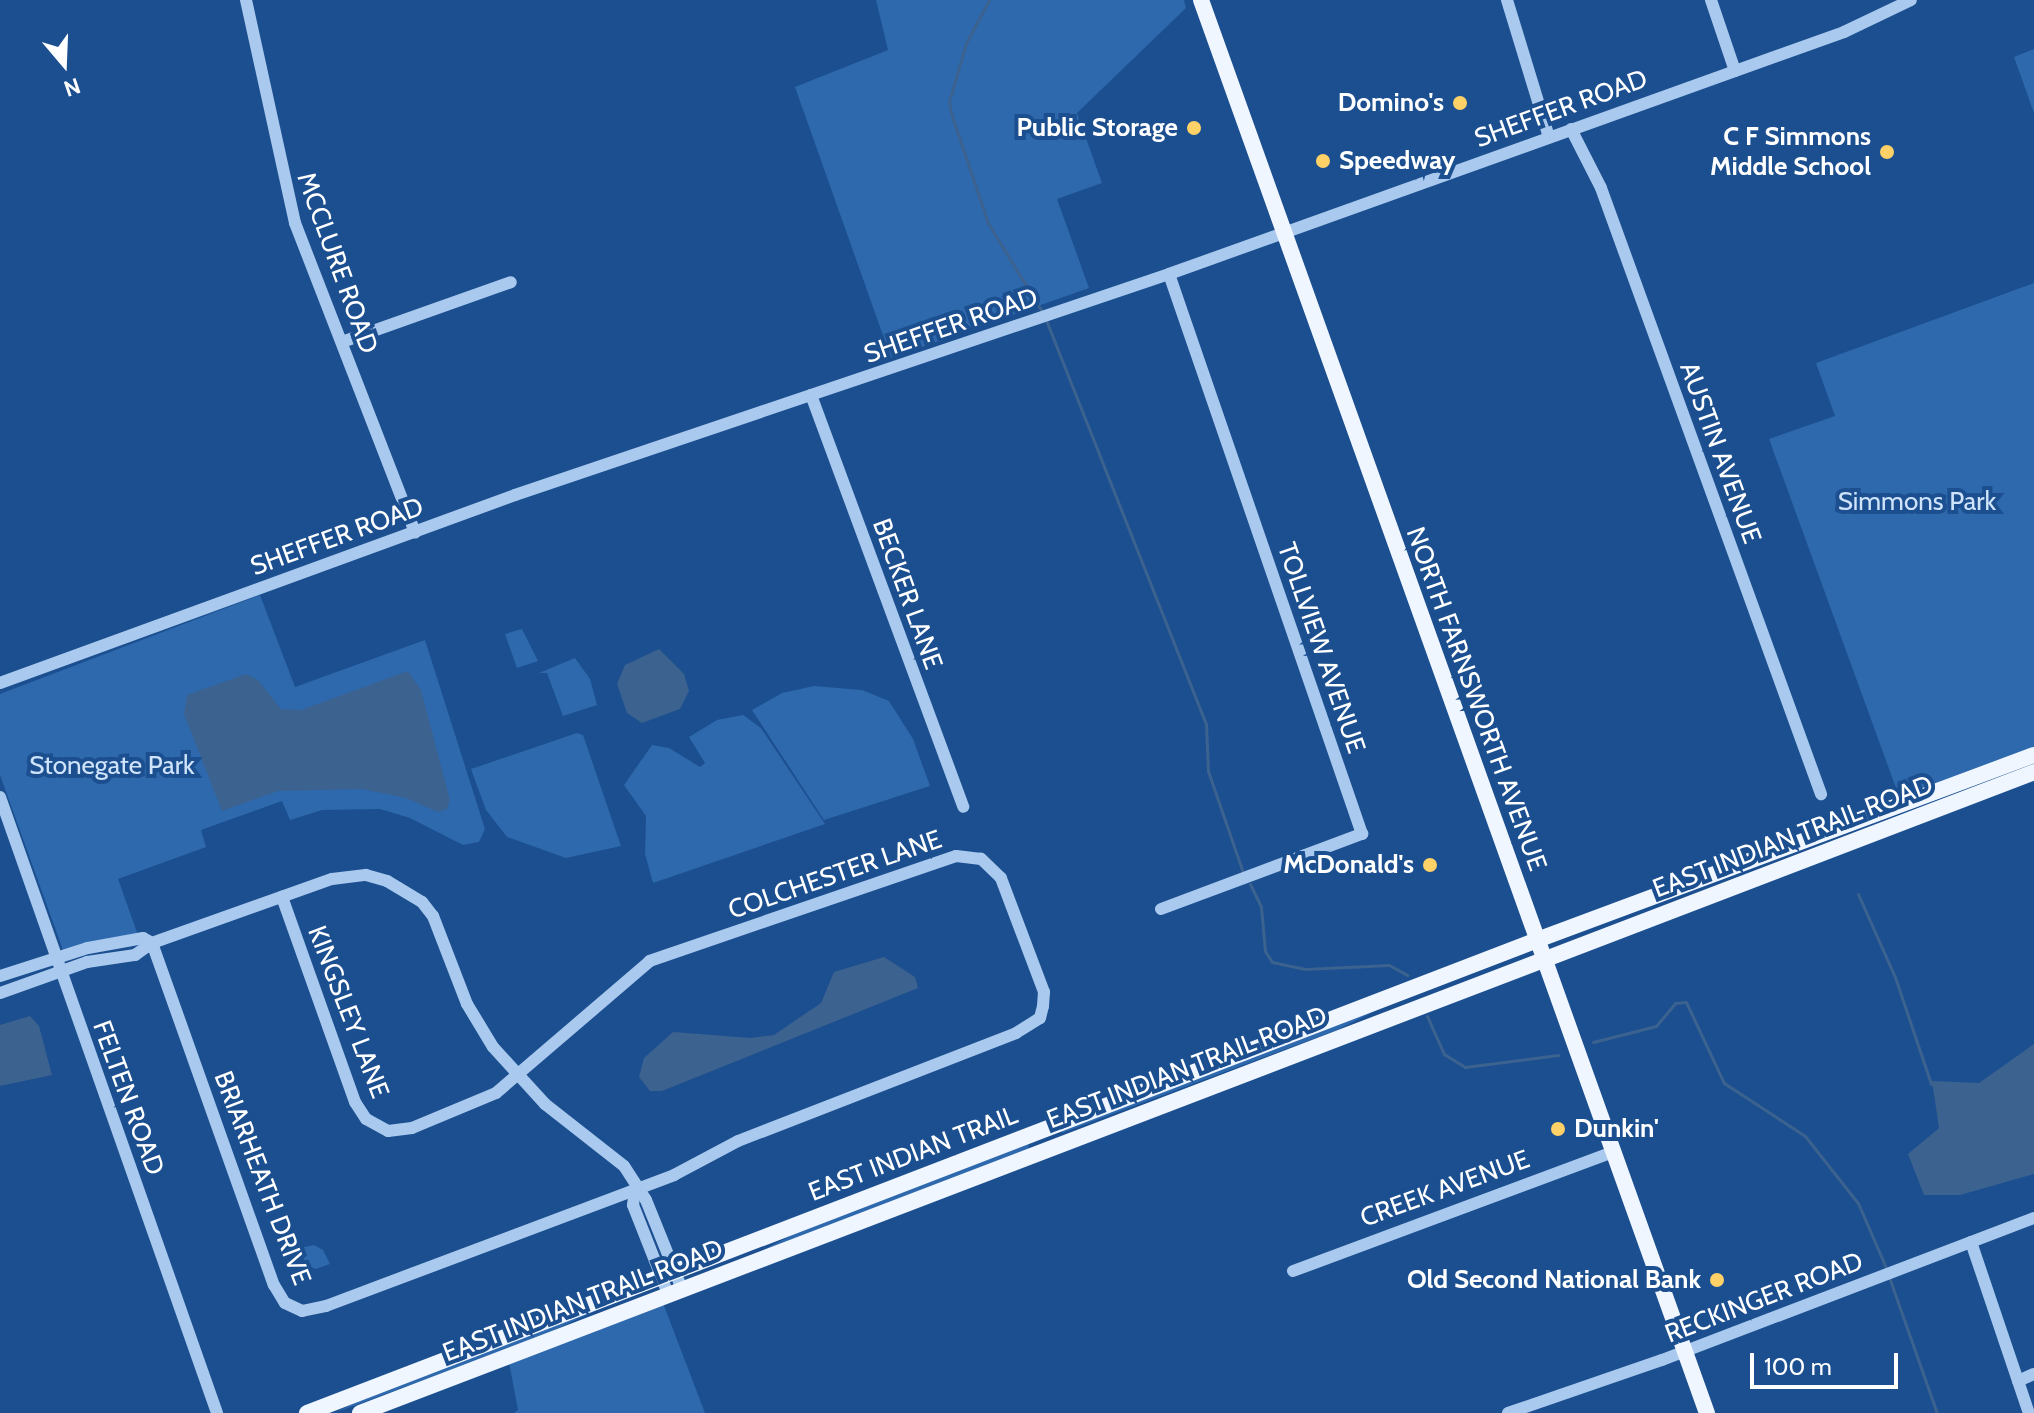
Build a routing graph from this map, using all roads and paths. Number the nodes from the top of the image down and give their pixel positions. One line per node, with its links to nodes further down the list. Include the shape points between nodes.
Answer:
1 (246, 0): 12 (street, MCCLURE ROAD, via 287,198)
2 (1201, 0): 9 (main road, NORTH FARNSWORTH AVENUE)
3 (1507, 0): 8 (street)
4 (1711, 0): 6 (street)
5 (1911, 0): 6 (street, SHEFFER ROAD, via 1871,22)
6 (1735, 71): 7 (street, SHEFFER ROAD)
7 (1571, 129): 8 (street, SHEFFER ROAD); 18 (street, AUSTIN AVENUE, via 1601,188)
8 (1549, 137): 9 (street, SHEFFER ROAD)
9 (1284, 232): 10 (street, SHEFFER ROAD); 23 (main road, NORTH FARNSWORTH AVENUE)
10 (1169, 274): 13 (street, SHEFFER ROAD); 22 (street, TOLLVIEW AVENUE, via 1362,834)
11 (511, 282): 12 (street)
12 (342, 342): 14 (street, MCCLURE ROAD)
13 (811, 395): 14 (street, SHEFFER ROAD); 20 (street, BECKER LANE)
14 (415, 533): 15 (street, SHEFFER ROAD)
15 (0, 683)
16 (2034, 755): 23 (main road, EAST INDIAN TRAIL ROAD)
17 (2034, 772): 26 (main road, EAST INDIAN TRAIL ROAD)
18 (1821, 794)
19 (0, 797): 25 (street, FELTEN ROAD)
20 (963, 807)
21 (282, 897): 24 (street); 30 (street, via 332,879 366,875 414,896 440,930 475,1020); 30 (street, KINGSLEY LANE, via 355,1102 377,1127 412,1128 484,1100)
22 (1161, 909)
23 (1537, 940): 26 (main road, NORTH FARNSWORTH AVENUE); 31 (main road, EAST INDIAN TRAIL)
24 (152, 943): 25 (street, via 138,939); 27 (street, via 135,955); 34 (street, BRIARHEATH DRIVE, via 274,1285 293,1308 326,1306)
25 (55, 957): 27 (street, FELTEN ROAD); 28 (street)
26 (1543, 957): 32 (main road, EAST INDIAN TRAIL ROAD); 33 (main road, NORTH FARNSWORTH AVENUE)
27 (60, 971): 29 (street); 43 (street, FELTEN ROAD)
28 (0, 976)
29 (0, 993)
30 (518, 1076): 34 (street, via 555,1113 610,1151); 34 (street, COLCHESTER LANE, via 650,961 956,856 970,855 991,865 1001,878 1044,992 1040,1018 1016,1033 738,1141)
31 (1043, 1130): 32 (main road); 38 (main road, EAST INDIAN TRAIL)
32 (1050, 1147): 39 (main road, EAST INDIAN TRAIL ROAD)
33 (1613, 1152): 37 (street, CREEK AVENUE); 40 (main road, NORTH FARNSWORTH AVENUE)
34 (635, 1189): 38 (street, via 646,1200)
35 (2034, 1218): 36 (street, RECKINGER ROAD)
36 (1971, 1242): 40 (street, RECKINGER ROAD); 42 (street)
37 (1293, 1271)
38 (668, 1274): 39 (street); 44 (main road, EAST INDIAN TRAIL)
39 (675, 1292): 45 (main road, EAST INDIAN TRAIL ROAD)
40 (1685, 1352): 46 (street, RECKINGER ROAD); 47 (main road, NORTH FARNSWORTH AVENUE)
41 (2034, 1374): 42 (street)
42 (2018, 1381): 48 (street)
43 (217, 1413)
44 (307, 1413)
45 (360, 1413)
46 (1508, 1413)
47 (1707, 1413)
48 (2029, 1413)

